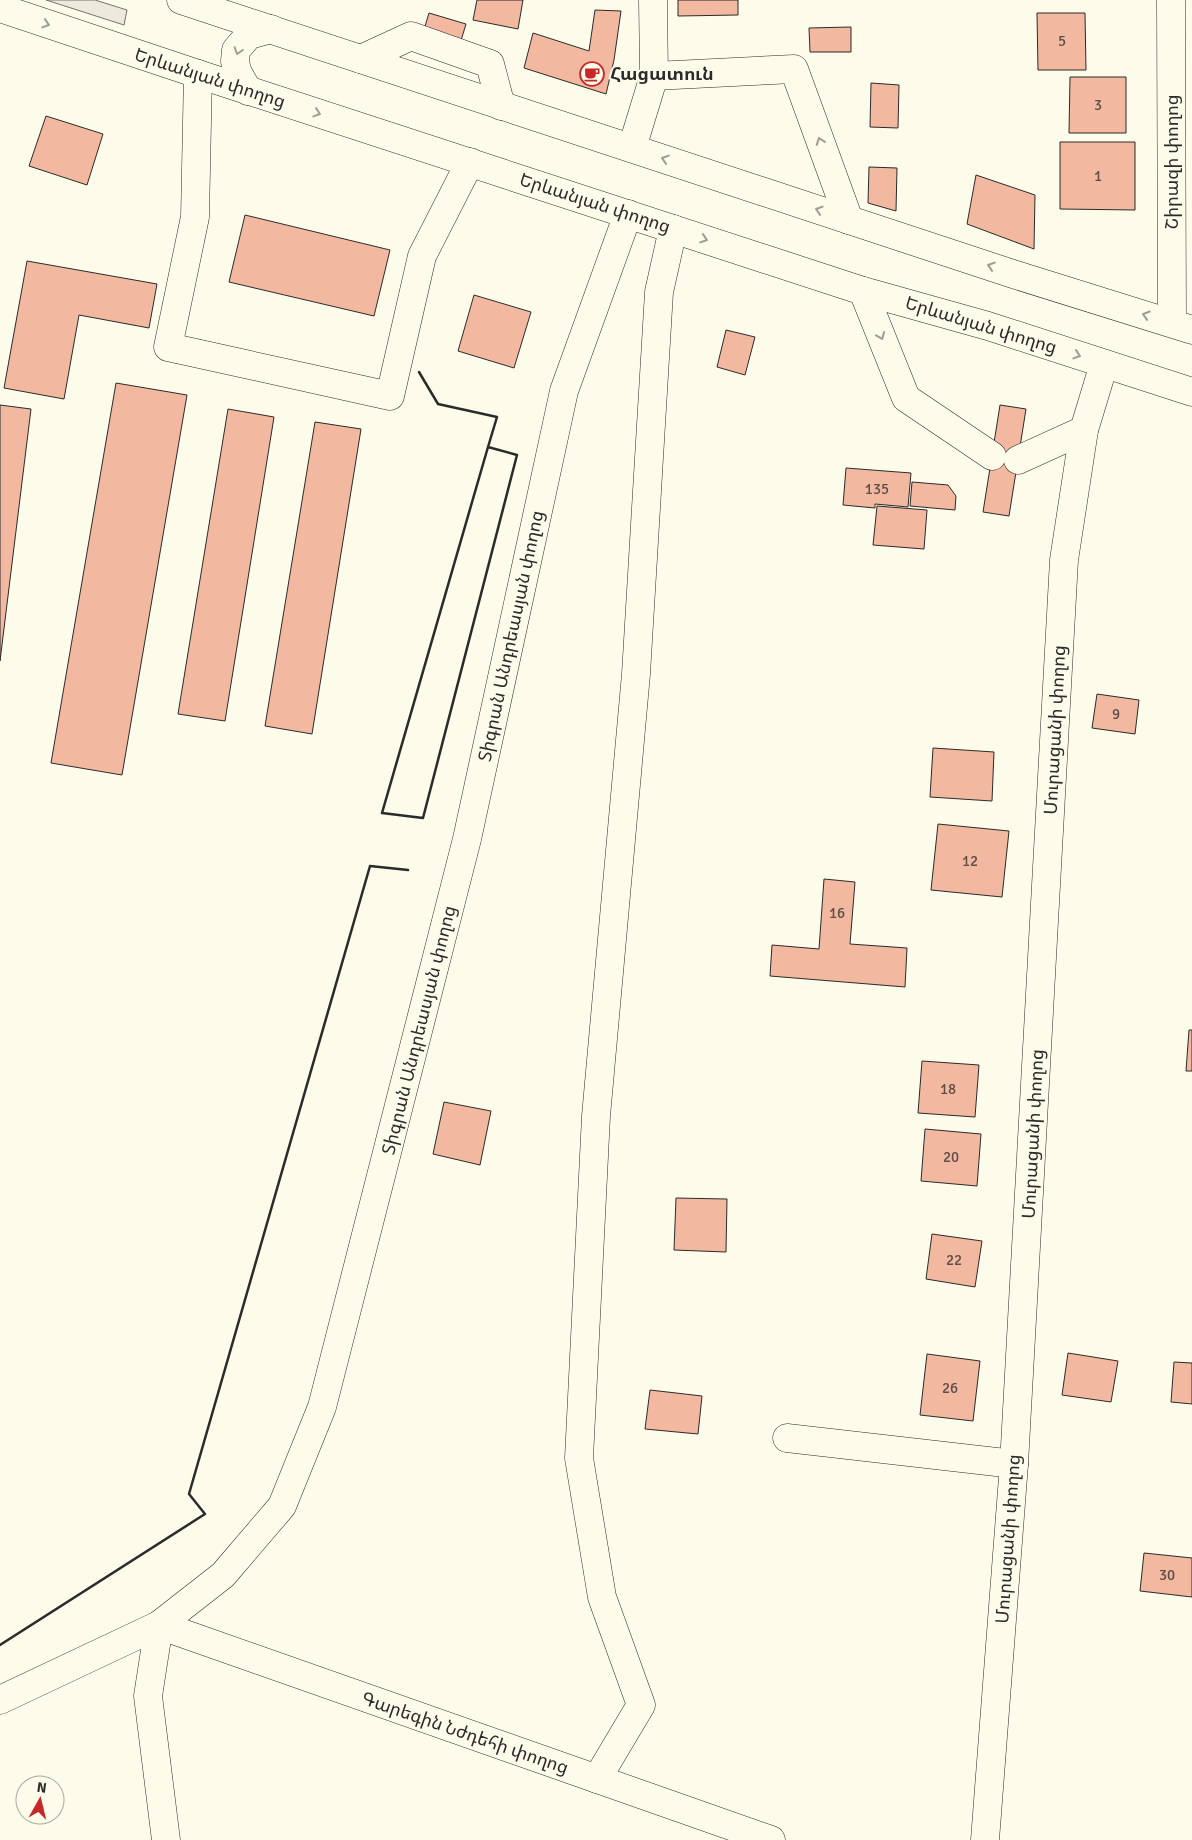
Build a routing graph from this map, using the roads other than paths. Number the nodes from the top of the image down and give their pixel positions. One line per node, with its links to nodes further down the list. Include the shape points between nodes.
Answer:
1 (181, 0): 5 (main road)
2 (653, 0): 8 (main road)
3 (1171, 0): 17 (main road, Շիրազի փողոց)
4 (0, 8): 7 (main road, Երևանյան փողոց, one-way to 7)
5 (271, 29): 6 (main road); 9 (main road, one-way to 9, via 249,35 236,50 237,71)
6 (361, 59): 10 (main road); 10 (main road, via 411,36 490,64)
7 (198, 74): 9 (main road, Երևանյան փողոց); 12 (main road, via 195,218 168,348 390,396 422,256)
8 (654, 76): 11 (main road); 14 (main road, one-way to 8, via 794,69)
9 (248, 91): 12 (main road, Երևանյան փողոց, one-way to 12)
10 (502, 106): 11 (main road)
11 (632, 148): 14 (main road, one-way to 11)
12 (470, 162): 13 (main road, Երևանյան փողոց)
13 (628, 214): 15 (main road, Երևանյան փողոց); 23 (main road, Տիգրան Անդրեասյան փողոց, via 564,391 468,839 322,1407 282,1506 223,1575)
14 (849, 220): 17 (main road, one-way to 14)
15 (673, 229): 16 (main road, Երևանյան փողոց, one-way to 16); 25 (main road, via 658,292 636,674 596,1116 579,1458 602,1597 641,1705)
16 (863, 290): 18 (main road, Երևանյան փողոց, one-way to 18); 20 (main road, one-way to 20, via 906,398 1005,458)
17 (1182, 326)
18 (1104, 364): 19 (main road, Երևանյան փողոց); 20 (main road, Մուրացանի փողոց)
19 (1192, 392)
20 (1084, 430): 22 (main road, Մուրացանի փողոց, via 1064,560)
21 (787, 1438): 22 (main road)
22 (1014, 1464): 28 (main road, Մուրացանի փողոց)
23 (159, 1625): 24 (main road, Տիգրան Անդրեասյան փողոց); 25 (main road, Գարեգին Նժդեհի փողոց); 26 (main road, via 148,1696)
24 (0, 1700)
25 (597, 1779): 27 (main road, Գարեգին Նժդեհի փողոց)
26 (166, 1840)
27 (771, 1840)
28 (985, 1840)

